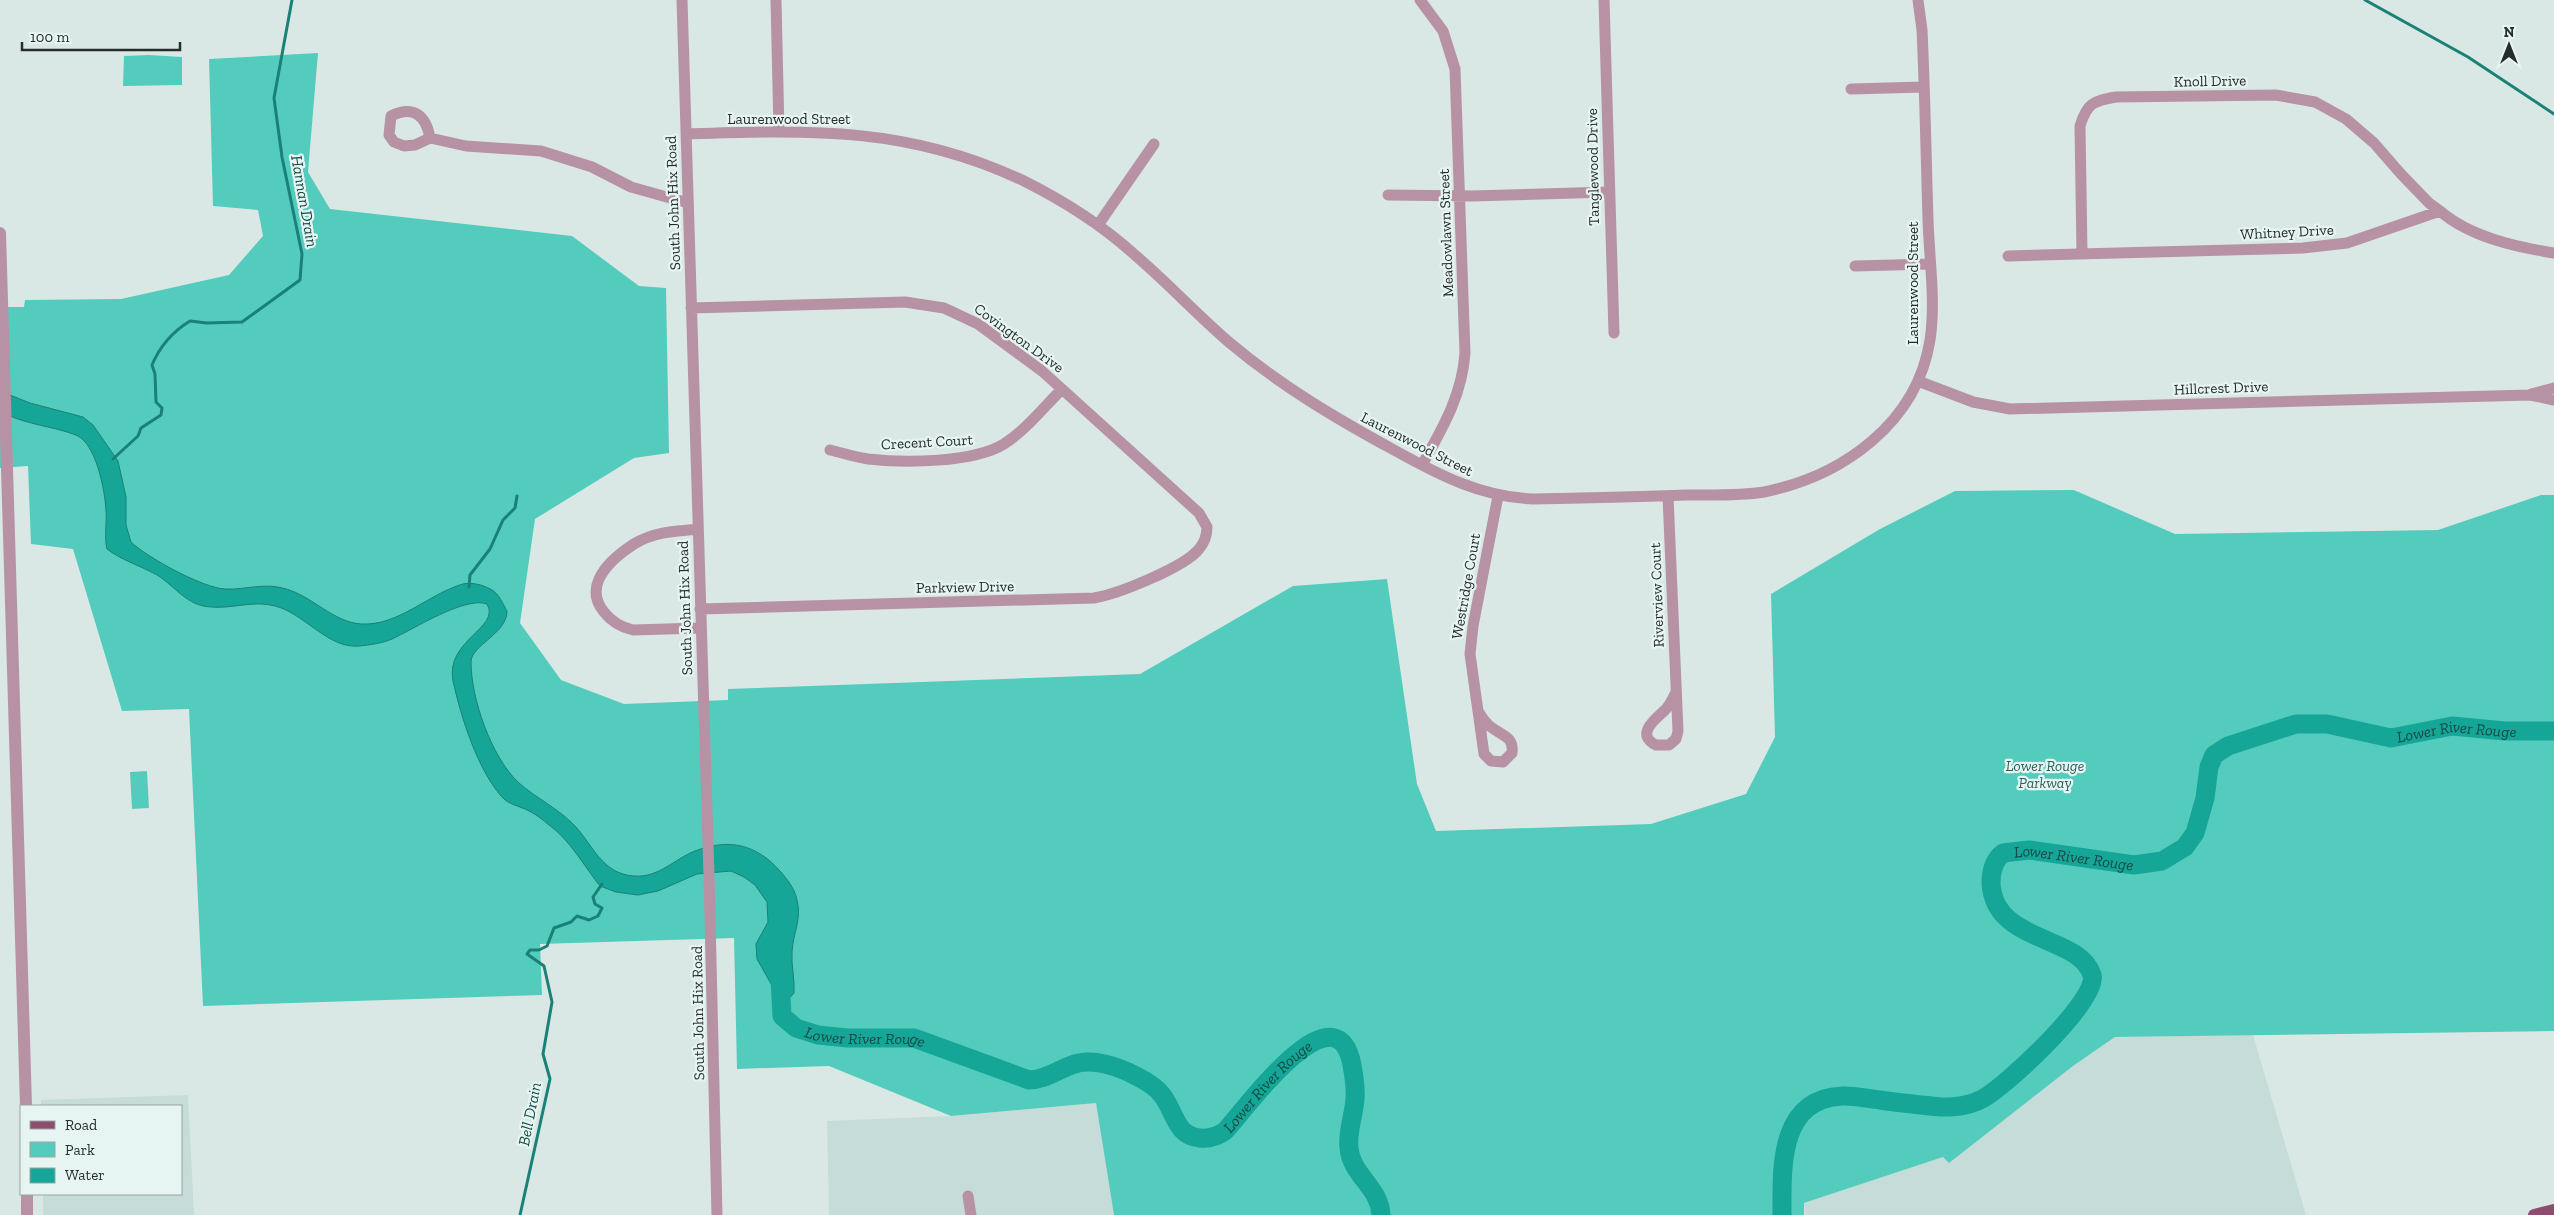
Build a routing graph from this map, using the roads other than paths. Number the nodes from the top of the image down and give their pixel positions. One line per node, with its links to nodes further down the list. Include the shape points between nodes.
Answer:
1 (682, 0): 9 (street, South John Hix Road)
2 (776, 0): 8 (street)
3 (1420, 0): 14 (street, Meadowlawn Street, via 1443,31 1455,69)
4 (1604, 0): 12 (street, Tanglewood Drive)
5 (1918, 0): 6 (street, Laurenwood Street, via 1922,19)
6 (1924, 87): 7 (street); 22 (street, Laurenwood Street)
7 (1851, 89)
8 (779, 131): 9 (street, Laurenwood Street); 17 (street, Laurenwood Street, via 862,134 948,152 1024,181)
9 (686, 134): 15 (street, South John Hix Road)
10 (430, 138): 15 (street, via 466,146 557,155 592,167 631,188)
11 (1154, 144): 17 (street)
12 (1609, 192): 14 (street); 25 (street, Tanglewood Drive)
13 (1388, 196): 14 (street)
14 (1460, 196): 32 (street, Meadowlawn Street, via 1464,366 1451,413)
15 (688, 203): 24 (street, South John Hix Road)
16 (2440, 211): 19 (street, via 2482,234 2531,249); 20 (street, Whitney Drive, via 2346,243 2303,248); 20 (street, Knoll Drive, via 2428,203 2374,143 2346,119 2316,102 2276,95 2116,98 2094,102 2086,109 2080,126)
17 (1098, 225): 32 (street, Laurenwood Street, via 1228,342 1271,375 1335,418)
18 (0, 233): 41 (street)
19 (2554, 252)
20 (2082, 253): 21 (street, Whitney Drive)
21 (2008, 256)
22 (1930, 264): 23 (street); 26 (street, Laurenwood Street, via 1930,339)
23 (1855, 266)
24 (691, 308): 28 (street, Covington Drive, via 905,302 932,305 956,312 978,324 1042,370); 35 (street, South John Hix Road)
25 (1614, 333)
26 (1918, 381): 29 (street, Hillcrest Drive, via 1974,402 2010,409); 34 (street, Laurenwood Street, via 1903,410 1879,437 1862,451 1822,472 1788,486 1762,492)
27 (2554, 388): 29 (street, Hillcrest Drive)
28 (1062, 389): 31 (street, Crecent Court, via 1003,445 975,456 890,460 867,459); 36 (street, Covington Drive, via 1199,513 1206,522)
29 (2530, 395): 30 (street, Hillcrest Drive)
30 (2554, 400)
31 (830, 450)
32 (1422, 465): 33 (street, Laurenwood Street, via 1460,485)
33 (1498, 496): 34 (street, Laurenwood Street, via 1533,499); 40 (street, Westridge Court, via 1470,645)
34 (1668, 496): 39 (street, Riverview Court)
35 (698, 529): 37 (street, South John Hix Road); 38 (street, via 660,533 634,544 606,568 598,581 597,592 605,614 623,628)
36 (1207, 533): 37 (street, Parkview Drive, via 1200,548 1190,557 1127,590 1094,598)
37 (700, 609): 38 (street, South John Hix Road)
38 (700, 628): 46 (street, South John Hix Road)
39 (1676, 692)
40 (1478, 711)
41 (26, 1105)
42 (26, 1195): 45 (street)
43 (968, 1196): 47 (street)
44 (2554, 1210): 48 (main road)
45 (27, 1215)
46 (717, 1215)
47 (971, 1215)
48 (2534, 1215)

